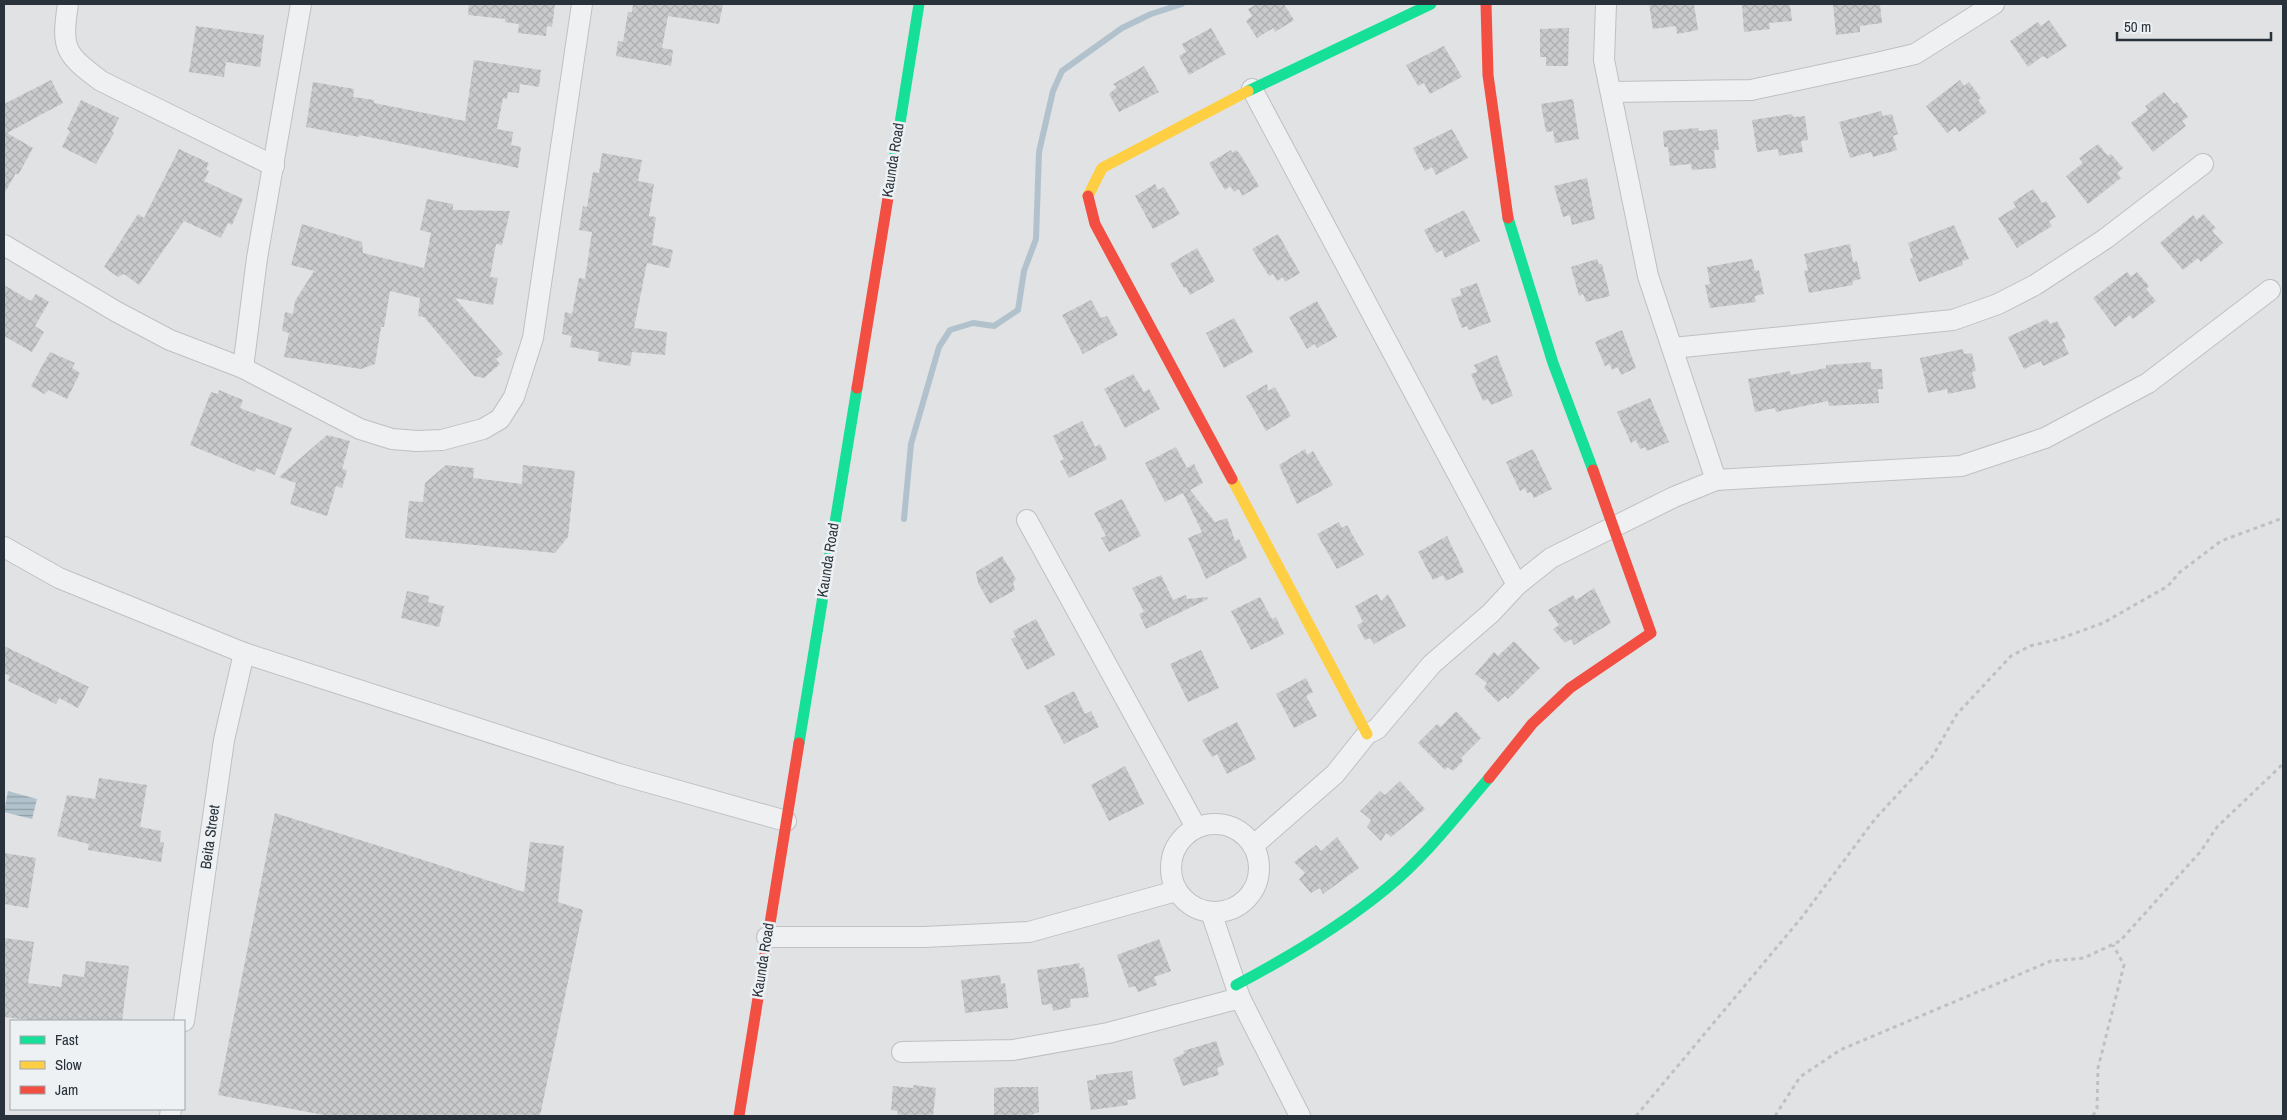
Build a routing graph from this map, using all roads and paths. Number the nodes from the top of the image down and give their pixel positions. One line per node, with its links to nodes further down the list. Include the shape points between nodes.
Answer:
1 (68, 4): 12 (street, via 65,47 81,66 101,81)
2 (301, 4): 12 (street)
3 (582, 4): 16 (street, via 533,338 514,397 500,418 484,429 442,440 392,439 360,429)
4 (919, 4): 26 (street, Kaunda Road)
5 (1432, 4): 9 (street)
6 (1486, 4): 20 (street, via 1488,75 1506,212 1553,363)
7 (1606, 4): 10 (street, via 1604,60)
8 (1994, 4): 10 (street, via 1915,54 1872,64 1750,90)
9 (1252, 89): 22 (street); 24 (street, via 1102,168 1088,195 1095,224)
10 (1612, 92): 15 (street, via 1648,276)
11 (2203, 164): 15 (street, via 2105,239 2035,286 1953,320)
12 (274, 166): 16 (street)
13 (4, 245): 16 (street, via 170,340)
14 (2270, 290): 17 (street, via 2148,383 2046,438 1961,466)
15 (1674, 348): 17 (street)
16 (243, 368)
17 (1716, 480): 20 (street)
18 (2283, 518): 38 (path, via 2221,541 2180,572 2168,586 2103,623 2059,640 2030,646 2011,656 1957,714 1932,756 1875,819 1802,916)
19 (1027, 520): 27 (street)
20 (1614, 526): 22 (street, via 1551,558); 33 (street, via 1651,633 1570,688 1532,724 1429,847 1388,887)
21 (4, 547): 23 (street, via 59,578)
22 (1517, 585): 24 (street, via 1491,613 1432,664 1376,729)
23 (244, 654): 26 (street, via 619,774); 34 (street, Beita Street, via 224,740)
24 (1367, 734): 28 (street, via 1335,774)
25 (2283, 764): 32 (path, via 2217,828 2201,851)
26 (786, 821): 31 (street, Kaunda Road)
27 (1196, 827): 28 (street, via 1226,825 1242,832); 29 (street, via 1178,842 1171,857 1170,875)
28 (1254, 846): 30 (street, via 1260,862 1259,880 1251,896 1238,907 1222,913)
29 (1176, 891): 30 (street, via 1188,904); 31 (street, via 1029,932 924,937)
30 (1211, 912): 33 (street)
31 (767, 937): 36 (street, Kaunda Road)
32 (2113, 945): 39 (path, via 2084,958 2051,961 1840,1050 1800,1077); 40 (path, via 2124,965 2098,1068 2097,1108)
33 (1238, 992): 35 (street, via 1108,1033 1013,1050); 37 (street)
34 (184, 1020)
35 (902, 1052)
36 (739, 1116)
37 (1300, 1116)
38 (1636, 1116)
39 (1775, 1116)
40 (2093, 1116)

